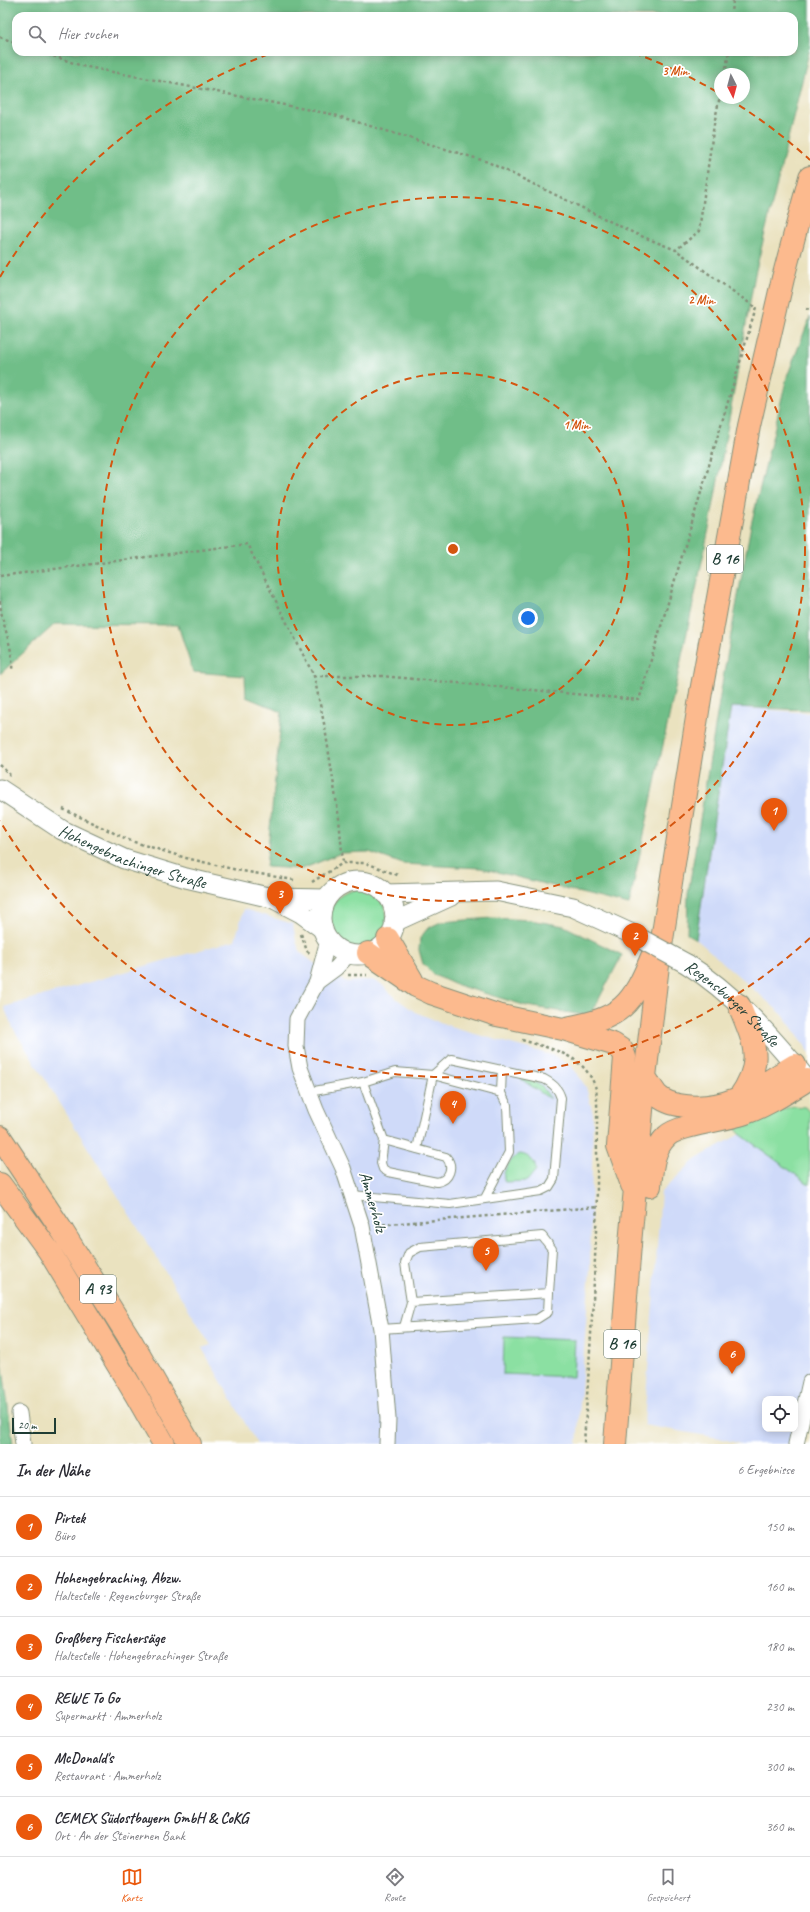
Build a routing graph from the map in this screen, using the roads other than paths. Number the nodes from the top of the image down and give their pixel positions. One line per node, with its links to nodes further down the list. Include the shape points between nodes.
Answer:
1 (810, 177): 8 (main road, B 16, via 783,278 749,426 701,692)
2 (6, 790): 5 (street, Hohengebrachinger Straße, via 62,830 124,859 186,878)
3 (458, 892): 4 (street, Regensburger Straße); 7 (street, Regensburger Straße); 13 (street, Regensburger Straße, bridge, via 496,891 573,907 630,933 687,964 716,983)
4 (385, 894): 6 (street, via 376,886 354,881 338,887); 7 (street, via 391,902)
5 (275, 899): 6 (street, Hohengebrachinger Straße); 9 (street, Hohengebrachinger Straße, via 301,913)
6 (326, 899): 9 (street, via 321,919)
7 (391, 930): 10 (street, via 379,948); 12 (main road)
8 (663, 931): 14 (main road, via 632,999 614,1014 594,1023); 18 (main road, B 16)
9 (325, 935): 10 (street, via 337,949); 11 (street, Ammerholz)
10 (358, 954): 11 (street, Ammerholz); 12 (main road)
11 (317, 982): 20 (street, Ammerholz, via 297,1019 296,1046 300,1068)
12 (416, 986): 14 (main road, via 497,1014)
13 (739, 1005): 17 (street, Regensburger Straße); 22 (main road, via 754,1042 755,1059 753,1074)
14 (563, 1029): 27 (main road, via 613,1044 622,1050 625,1057 618,1146)
15 (502, 1069): 16 (lane, via 451,1059); 21 (lane); 29 (lane, via 544,1079 556,1086 559,1092 561,1098 554,1179 549,1187 541,1190)
16 (433, 1075): 19 (lane, via 395,1072); 21 (lane); 25 (lane)
17 (804, 1076): 22 (main road); 30 (main road, via 765,1106 683,1128 667,1135 653,1157 646,1222)
18 (645, 1077): 22 (main road, via 657,1095 678,1105 720,1105); 27 (main road, B 16)
19 (363, 1082): 20 (lane); 24 (lane)
20 (309, 1092): 28 (street, Ammerholz, via 343,1168)
21 (501, 1093): 29 (lane, via 507,1104 509,1152)
22 (738, 1099)
23 (0, 1137): 39 (main road, A 93, via 126,1332)
24 (384, 1140): 25 (lane); 25 (lane, via 381,1163 383,1169 437,1182 443,1181 451,1168 446,1157)
25 (417, 1149)
26 (0, 1184): 38 (main road, A 93, via 49,1251)
27 (634, 1191): 30 (main road, B 16)
28 (352, 1195): 29 (lane, via 450,1204); 34 (street, Ammerholz, via 362,1226)
29 (485, 1198)
30 (630, 1244): 41 (main road, B 16)
31 (549, 1293): 32 (lane); 32 (lane, via 552,1249 542,1236 420,1247 409,1253 405,1263); 33 (lane, via 548,1312 536,1319)
32 (411, 1302): 33 (lane)
33 (404, 1328): 34 (lane)
34 (381, 1329): 40 (street, Ammerholz, via 388,1419)
35 (810, 1382): 42 (street)
36 (19, 1413): 37 (street)
37 (23, 1444)
38 (164, 1444)
39 (190, 1444)
40 (387, 1444)
41 (615, 1444)
42 (796, 1444)

